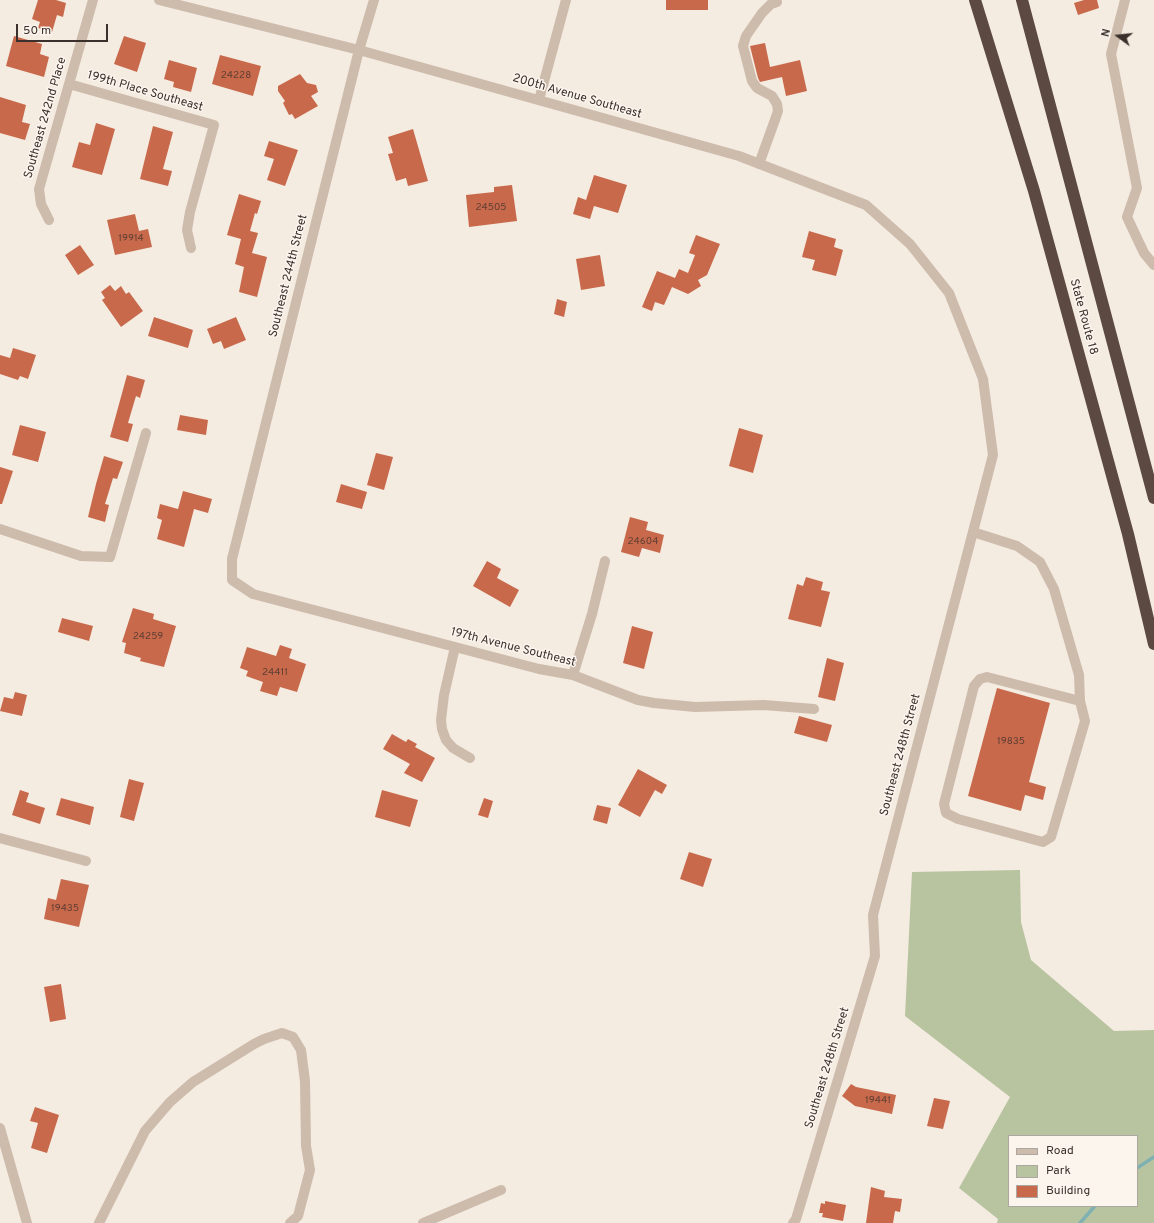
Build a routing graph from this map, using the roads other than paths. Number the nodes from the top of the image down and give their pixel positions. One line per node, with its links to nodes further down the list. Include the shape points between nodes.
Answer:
1 (94, 0): 10 (street, Southeast 242nd Place)
2 (159, 0): 9 (street, 200th Avenue Southeast)
3 (374, 0): 9 (street, Southeast 244th Street)
4 (566, 0): 11 (street)
5 (975, 0): 23 (highway, State Route 18, via 1034,192 1128,534)
6 (1022, 0): 18 (highway, State Route 18)
7 (1125, 0): 15 (street, via 1111,54 1137,188 1127,217 1144,253)
8 (778, 2): 12 (street, via 770,4 762,13 746,36 743,46 752,80 757,88 772,96 778,111)
9 (359, 50): 11 (street, 200th Avenue Southeast); 21 (street, Southeast 244th Street)
10 (69, 84): 13 (street, Southeast 242nd Place, via 39,188 41,204); 14 (street, 199th Place Southeast, via 214,125 190,212 187,230)
11 (539, 100): 12 (street, 200th Avenue Southeast, via 739,156)
12 (759, 164): 16 (street, 200th Avenue Southeast, via 866,205 910,244)
13 (49, 220)
14 (191, 248)
15 (1154, 265)
16 (949, 293): 20 (street, Southeast 248th Street, via 983,379 993,455)
17 (146, 433): 19 (street, via 110,557 81,556)
18 (1154, 498)
19 (0, 529)
20 (973, 532): 26 (street, via 1017,546 1040,562 1054,589 1079,675); 37 (street, Southeast 248th Street, via 873,914 876,956)
21 (232, 559): 24 (street, 197th Avenue Southeast, via 232,580 253,594)
22 (605, 561): 25 (street)
23 (1154, 644)
24 (455, 647): 25 (street, 197th Avenue Southeast, via 539,669); 28 (street, via 444,695 442,729 446,740 453,748)
25 (573, 675): 27 (street, 197th Avenue Southeast, via 619,694 654,703 695,707 764,704)
26 (1080, 702): 26 (street, via 987,677 980,679 974,686 944,804 946,813 1043,842 1051,837 1085,721)
27 (814, 709)
28 (470, 758)
29 (0, 838): 30 (street)
30 (86, 861)
31 (0, 1128): 33 (street)
32 (501, 1190): 36 (street)
33 (27, 1223)
34 (98, 1223): 35 (street, via 145,1132 170,1102 194,1082 254,1044 282,1033 293,1037 301,1050 305,1082 306,1146 310,1170 298,1216)
35 (290, 1223)
36 (424, 1223)
37 (793, 1223)

